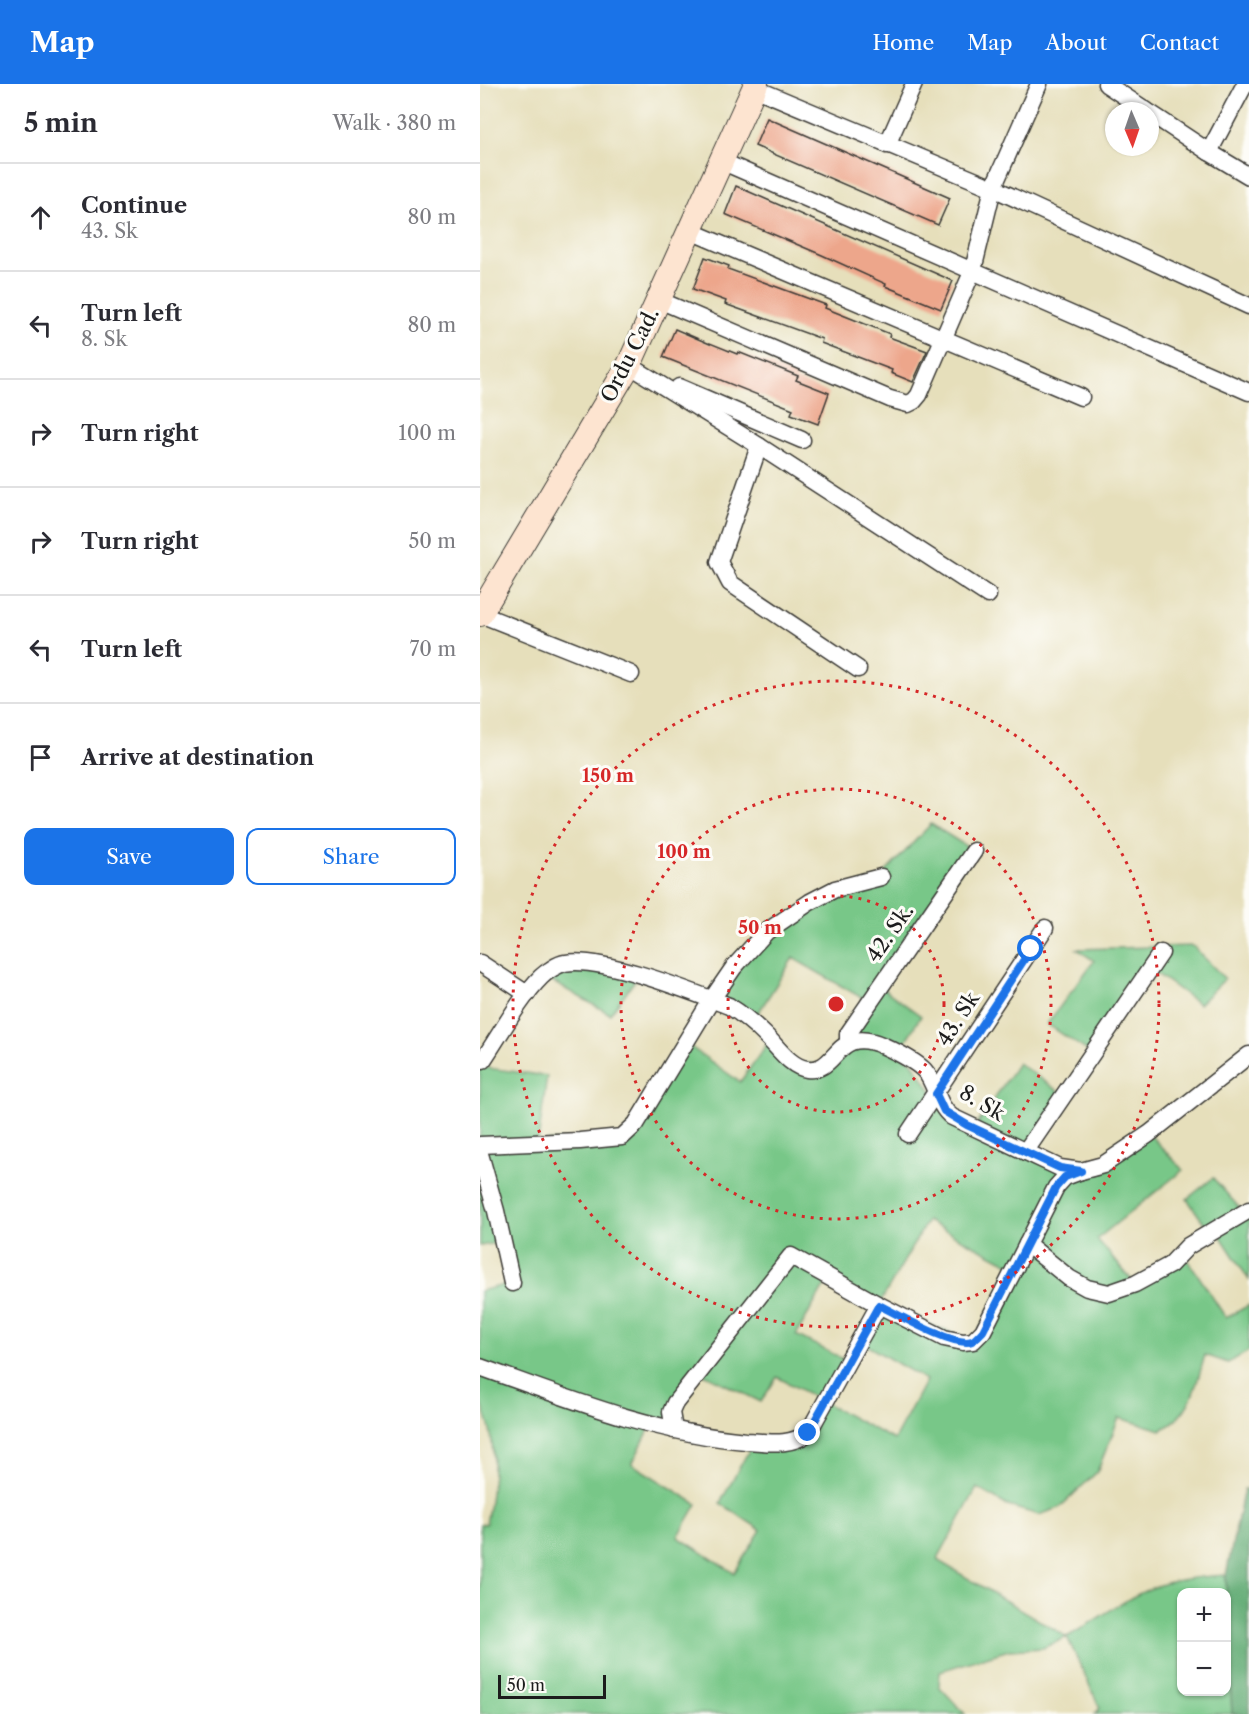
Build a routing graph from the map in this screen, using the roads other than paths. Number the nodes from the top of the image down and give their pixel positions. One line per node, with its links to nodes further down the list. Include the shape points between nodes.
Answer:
1 (914, 84): 8 (street)
2 (1040, 84): 12 (street)
3 (1106, 84): 6 (street)
4 (1245, 84): 9 (street)
5 (755, 86): 8 (street); 10 (main road, Ordu Cad.)
6 (1134, 102)
7 (1159, 119): 9 (street)
8 (886, 145): 12 (street)
9 (1209, 152): 11 (street)
10 (721, 161): 13 (main road, Ordu Cad.); 14 (street)
11 (1249, 176)
12 (993, 189): 14 (street); 16 (street)
13 (690, 231): 15 (main road, Ordu Cad.); 17 (street)
14 (973, 270): 17 (street); 19 (street)
15 (658, 300): 17 (street, via 908,404 919,395); 18 (main road, Ordu Cad.)
16 (1249, 306)
17 (943, 339): 20 (street)
18 (629, 366): 21 (street); 22 (street); 24 (main road, Ordu Cad.)
19 (1249, 392)
20 (1081, 397)
21 (802, 440)
22 (759, 446): 23 (street); 25 (street, via 719,562 730,583)
23 (988, 595)
24 (480, 614): 26 (street)
25 (858, 669)
26 (631, 674)
27 (974, 851): 34 (street, 42. Sk., via 848,1034)
28 (881, 877): 33 (street, via 835,889 766,932)
29 (1045, 928): 37 (street, 43. Sk)
30 (1161, 953): 40 (street)
31 (480, 963): 32 (street)
32 (527, 994): 33 (street, via 542,976 564,963 589,963 662,981); 36 (street)
33 (712, 999): 34 (street, via 739,1012 792,1062 806,1069 822,1065); 39 (street, via 636,1124 622,1137)
34 (848, 1043): 37 (street, 8. Sk, via 865,1039 904,1057 924,1071)
35 (1249, 1055): 42 (street, via 1149,1134 1103,1165)
36 (483, 1060)
37 (936, 1094): 38 (street, 43. Sk); 40 (street, 8. Sk, via 944,1111 952,1117)
38 (908, 1134)
39 (480, 1145)
40 (1025, 1152): 42 (street, 8. Sk, via 1060,1168)
41 (480, 1154): 45 (street)
42 (1081, 1171): 44 (street, via 1065,1177 1056,1187)
43 (1249, 1210): 44 (street, via 1188,1246 1170,1265 1109,1293 1087,1288 1069,1278)
44 (1027, 1244): 46 (street, via 983,1331 973,1341 944,1338)
45 (512, 1283)
46 (879, 1305): 48 (street, via 808,1433 798,1440 784,1444); 48 (street, via 791,1256 675,1403 671,1412)
47 (480, 1367): 48 (street)
48 (674, 1430)

